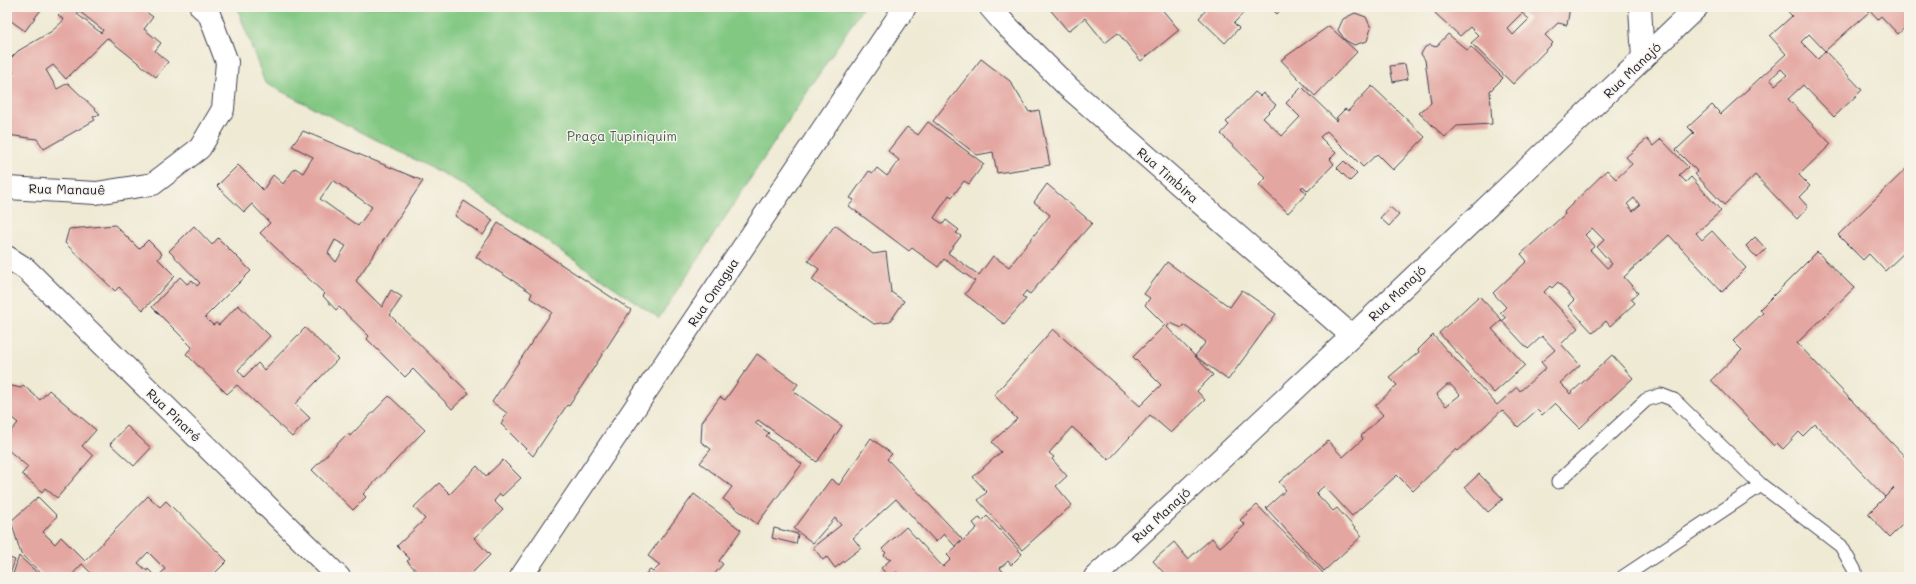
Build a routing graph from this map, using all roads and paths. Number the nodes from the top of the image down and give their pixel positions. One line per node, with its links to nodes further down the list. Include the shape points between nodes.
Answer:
1 (201, 7): 7 (street, Rua Manauê, via 209,14 227,62 223,109 200,148 153,184 96,193)
2 (905, 7): 13 (street, Rua Omagua)
3 (990, 7): 9 (street, Rua Timbira, via 1068,86)
4 (1640, 7): 6 (street)
5 (1697, 7): 6 (street, Rua Manajó)
6 (1643, 59): 9 (street, Rua Manajó)
7 (7, 188)
8 (7, 257): 12 (street, Rua Pinaré, via 26,269)
9 (1352, 336): 14 (street, Rua Manajó)
10 (1558, 482): 11 (lane, via 1646,400 1661,395 1674,400)
11 (1761, 485): 15 (lane); 16 (lane, via 1841,546 1855,571)
12 (339, 577)
13 (521, 577)
14 (1095, 577)
15 (1623, 577)
16 (1855, 577)

